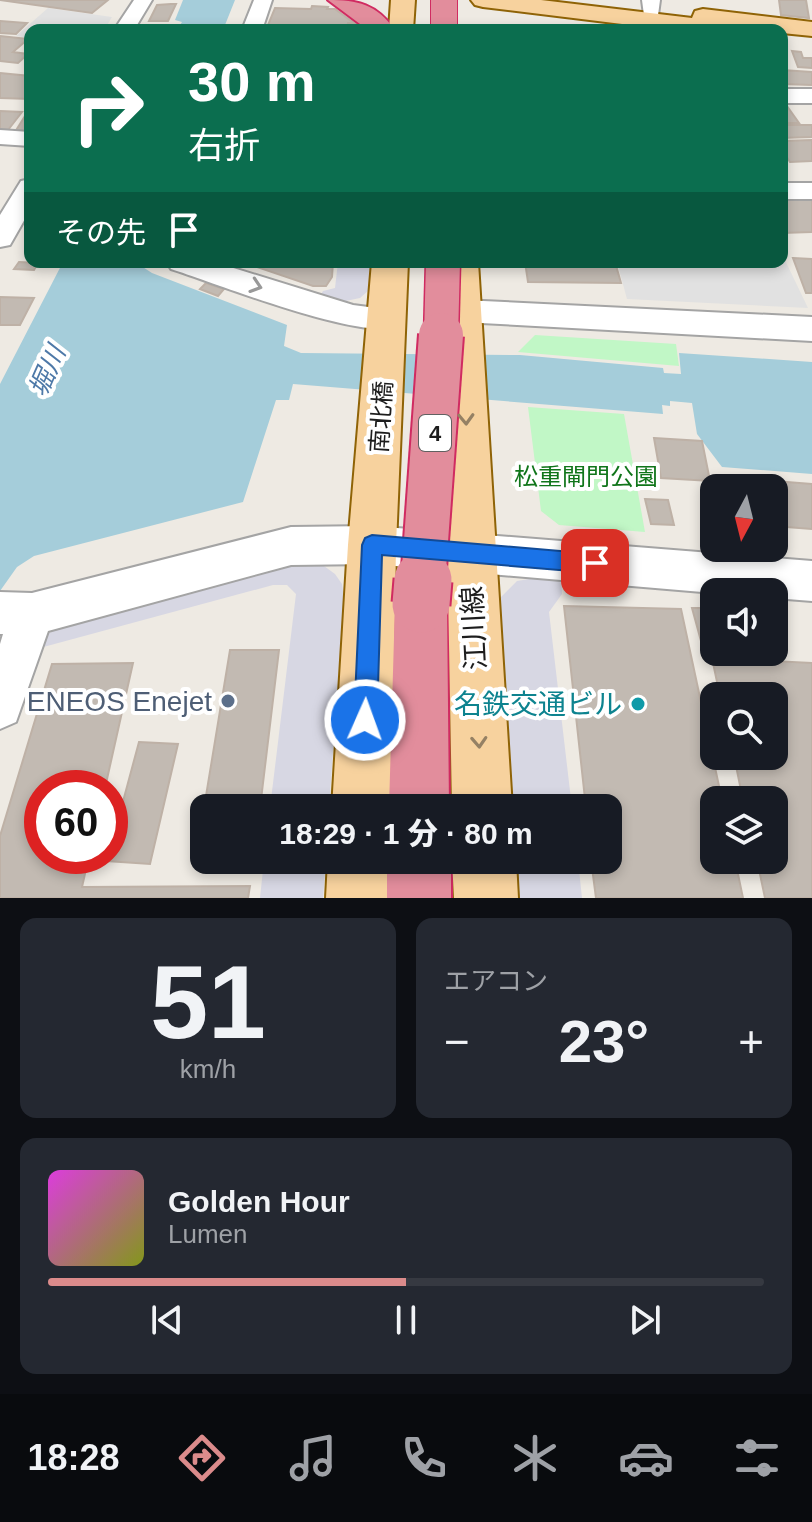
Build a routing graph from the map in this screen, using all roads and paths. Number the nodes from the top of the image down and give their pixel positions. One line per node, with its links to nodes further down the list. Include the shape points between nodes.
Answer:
1 (143, 0): 10 (street)
2 (263, 0): 11 (street)
3 (340, 0): 12 (highway)
4 (403, 0): 13 (main road)
5 (444, 0): 14 (highway, bridge)
6 (453, 0): 15 (main road)
7 (483, 0): 16 (main road)
8 (565, 0): 9 (main road)
9 (651, 5): 17 (main road)
10 (128, 24)
11 (254, 24)
12 (374, 24)
13 (401, 24)
14 (444, 24)
15 (453, 24)
16 (681, 24)
17 (778, 24)
18 (788, 25): 19 (main road)
19 (812, 29)
20 (788, 38): 21 (main road)
21 (812, 40)
22 (788, 96): 23 (street)
23 (812, 96)
24 (0, 137): 25 (street)
25 (24, 139)
26 (788, 191): 27 (street)
27 (812, 191)
28 (24, 197): 29 (street)
29 (0, 238)
30 (200, 268): 37 (street, one-way to 37)
31 (390, 268): 37 (main road)
32 (419, 268): 41 (highway, bridge)
33 (443, 268): 41 (highway, 4, bridge)
34 (460, 268): 35 (main road)
35 (463, 326): 36 (street); 39 (main road, 江川線, one-way to 39)
36 (812, 329)
37 (387, 331): 38 (main road, 南北橋)
38 (372, 545): 39 (street); 42 (street, via 291,546); 44 (main road)
39 (470, 554): 40 (street); 46 (main road, 江川線, one-way to 46)
40 (812, 581)
41 (421, 604): 45 (highway)
42 (14, 613): 43 (street)
43 (0, 706)
44 (363, 794)
45 (419, 794)
46 (481, 794)
47 (359, 874): 50 (main road)
48 (419, 874): 51 (highway)
49 (485, 874): 52 (main road)
50 (358, 898)
51 (419, 898)
52 (486, 898)

